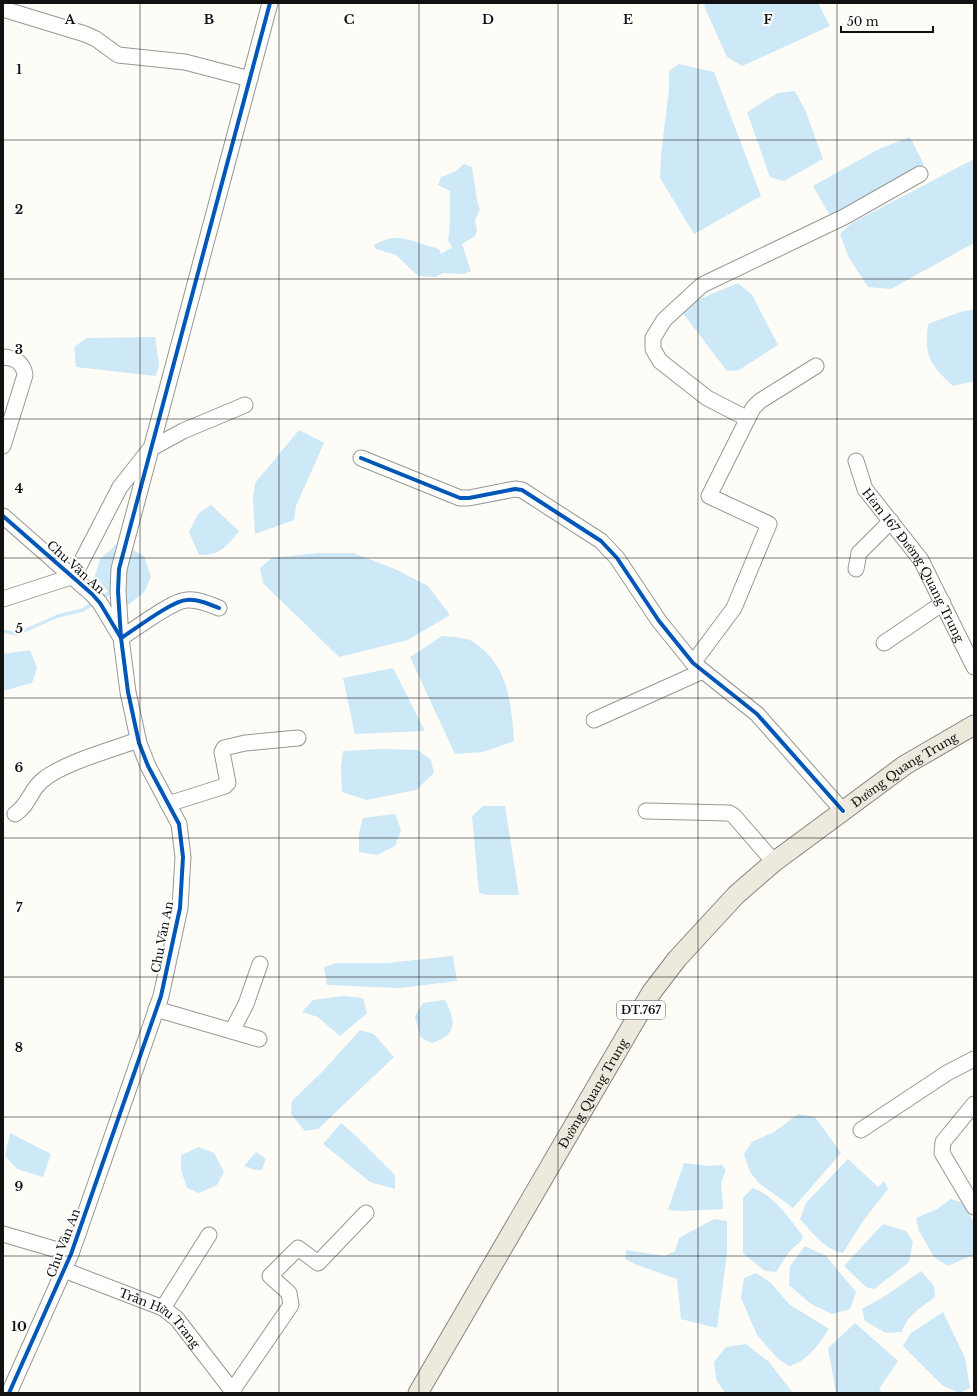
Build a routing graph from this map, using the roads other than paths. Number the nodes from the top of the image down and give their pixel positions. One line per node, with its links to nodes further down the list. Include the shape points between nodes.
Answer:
1 (6, 3): 3 (street)
2 (270, 3): 4 (street)
3 (3, 9): 4 (street, via 85,34 118,55 185,62)
4 (250, 79): 11 (street)
5 (920, 174): 9 (street, via 844,217 702,285 664,320 653,338 653,349 660,361 707,398)
6 (3, 357): 10 (street, via 20,362 25,375)
7 (816, 366): 9 (street, via 760,401)
8 (245, 405): 11 (street, via 183,431)
9 (746, 418): 23 (street, via 709,496 769,524 734,608)
10 (3, 446)
11 (150, 449): 17 (street, via 120,487); 21 (street, via 119,569)
12 (361, 458): 23 (street, via 460,498 515,489 527,492 601,541 617,558 659,621)
13 (856, 461): 15 (street, Hẻm 167 Đường Quang Trung, via 865,489)
14 (3, 516): 17 (street, Chu Văn An)
15 (891, 521): 16 (street, via 859,553); 19 (street, Hẻm 167 Đường Quang Trung, via 921,560)
16 (856, 569)
17 (74, 576): 18 (street); 21 (street, Chu Văn An, via 96,598)
18 (3, 599)
19 (943, 603): 22 (street); 24 (street, Hẻm 167 Đường Quang Trung)
20 (219, 608): 21 (street, via 198,601 185,600 172,605)
21 (120, 638): 28 (street, Chu Văn An)
22 (884, 643)
23 (698, 667): 25 (street); 31 (street, via 757,714)
24 (974, 668)
25 (594, 720)
26 (974, 725): 31 (main road, Đường Quang Trung / ĐT.767, via 905,765)
27 (298, 738): 29 (street, via 245,743 224,748 222,752 228,784)
28 (138, 740): 29 (street, Chu Văn An); 32 (street, via 57,771 43,779 34,789 24,808)
29 (168, 804): 35 (street, Chu Văn An, via 179,824 183,857 180,908)
30 (646, 811): 33 (street, via 724,811 734,816)
31 (843, 811): 33 (main road, Đường Quang Trung / ĐT.767)
32 (15, 814)
33 (774, 862): 50 (main road, Đường Quang Trung / ĐT.767, via 736,895 677,959 651,993)
34 (260, 964): 36 (street, via 246,1004)
35 (156, 1009): 36 (street); 45 (street, Chu Văn An)
36 (232, 1031): 37 (street)
37 (259, 1039)
38 (974, 1059): 40 (street, via 947,1073)
39 (974, 1104): 41 (street, via 943,1142 942,1148 942,1153)
40 (861, 1130)
41 (974, 1207)
42 (366, 1213): 48 (street, via 318,1263 298,1248 270,1276 289,1293 291,1305)
43 (3, 1234): 45 (street)
44 (209, 1235): 47 (street)
45 (70, 1254): 46 (street, Chu Văn An)
46 (64, 1270): 47 (street, Trần Hữu Trang); 49 (street, Chu Văn An)
47 (163, 1308): 48 (street, Trần Hữu Trang, via 177,1319)
48 (233, 1392)
49 (8, 1393)
50 (418, 1393)

